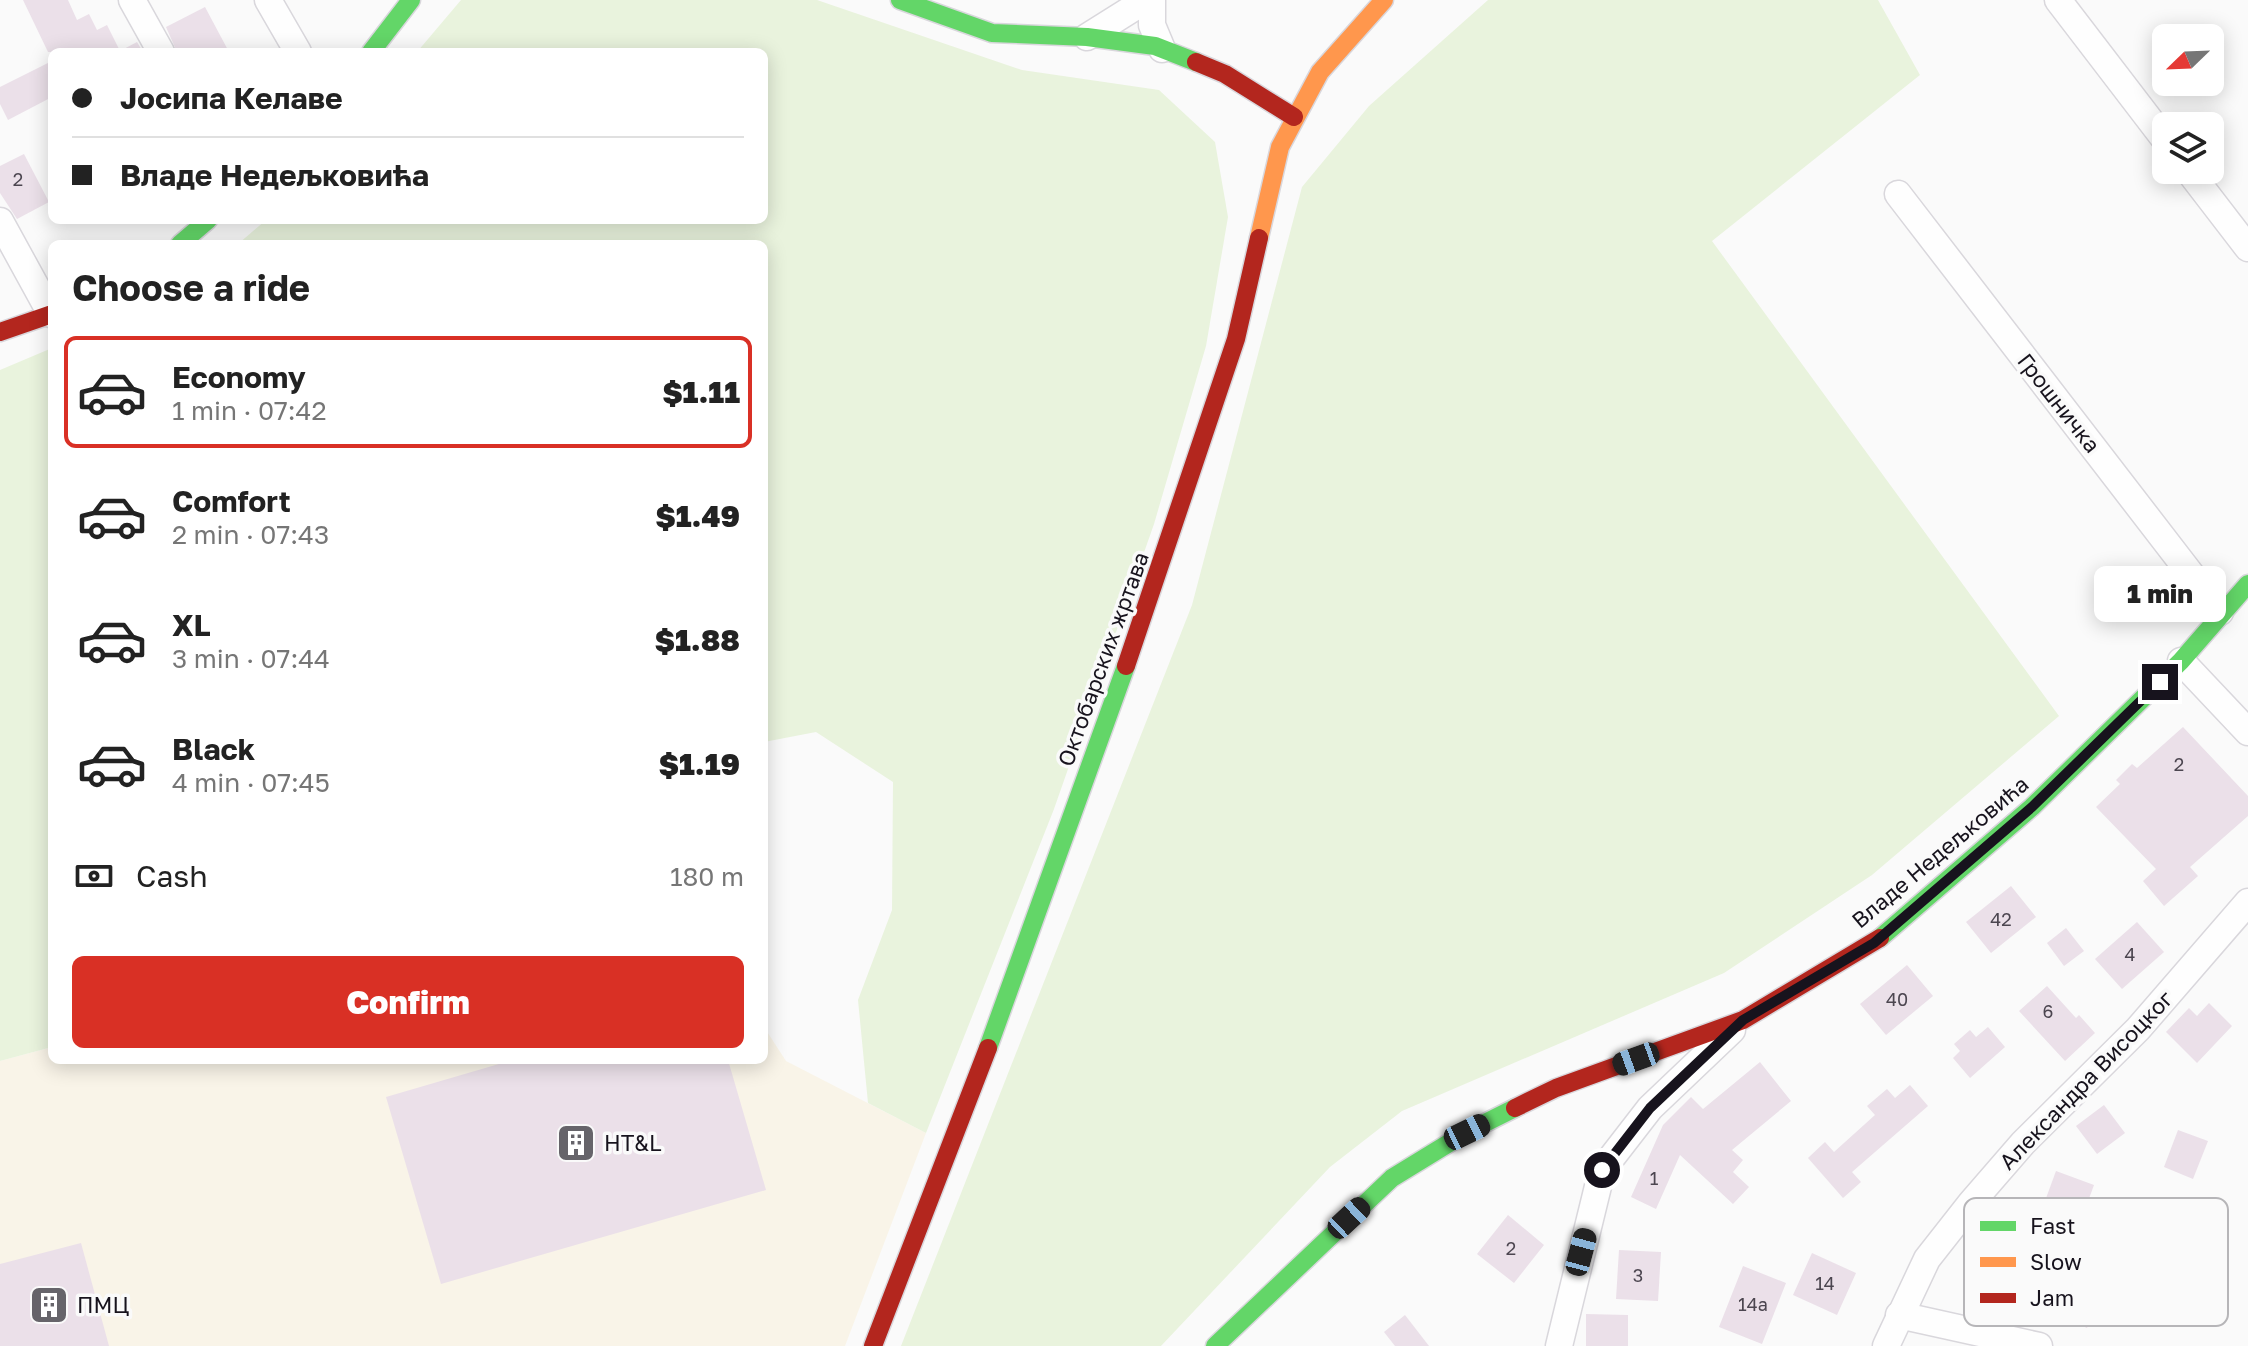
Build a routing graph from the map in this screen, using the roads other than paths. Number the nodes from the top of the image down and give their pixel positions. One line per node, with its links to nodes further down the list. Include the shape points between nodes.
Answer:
1 (132, 0): 10 (street)
2 (268, 0): 11 (street)
3 (411, 0): 12 (street)
4 (900, 0): 9 (street, via 992,33)
5 (1146, 0): 9 (street)
6 (1152, 0): 13 (street, via 1152,25)
7 (1384, 0): 14 (street, Октобарских жртава, via 1320,72)
8 (2058, 0): 15 (street)
9 (1087, 37): 13 (street)
10 (159, 48)
11 (296, 48)
12 (374, 48)
13 (1162, 49): 14 (street, via 1225,74)
14 (1294, 117): 34 (street, Октобарских жртава, via 1280,147 1236,339 1162,567 963,1118)
15 (2152, 123)
16 (2199, 184): 21 (street)
17 (1898, 194): 26 (street, Грошничка)
18 (0, 221): 22 (street)
19 (203, 224): 20 (street)
20 (185, 240)
21 (2248, 248)
22 (48, 307)
23 (48, 315): 24 (street)
24 (0, 332)
25 (2248, 584): 26 (street, Владе Недељковића)
26 (2220, 612): 27 (street, Владе Недељковића)
27 (2181, 661): 28 (street); 30 (street, Владе Недељковића, via 2032,807 1874,943)
28 (2248, 732)
29 (2248, 902): 31 (street, Александра Висоцког, via 2138,1029)
30 (1743, 1020): 35 (street, Владе Недељковића, via 1556,1088 1467,1132 1392,1178); 36 (street, via 1650,1108 1602,1170)
31 (1975, 1198)
32 (1964, 1212): 33 (street, Александра Висоцког, via 1927,1259)
33 (1899, 1315): 37 (street, Александра Висоцког); 38 (street)
34 (873, 1346)
35 (1215, 1346)
36 (1559, 1346)
37 (1886, 1346)
38 (2039, 1346)

